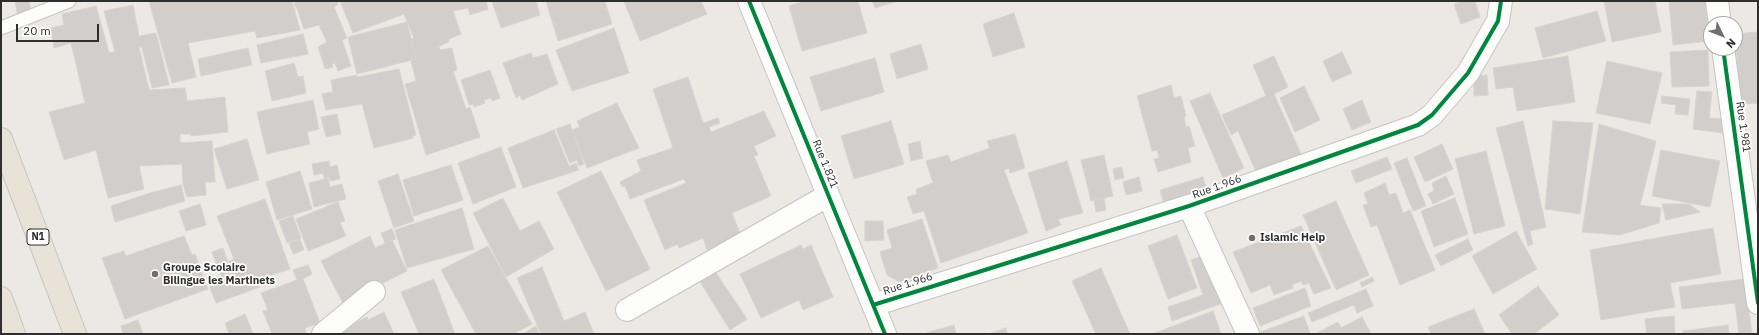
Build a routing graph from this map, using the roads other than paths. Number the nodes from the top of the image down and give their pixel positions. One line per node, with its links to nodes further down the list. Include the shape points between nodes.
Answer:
1 (69, 1): 6 (lane)
2 (749, 1): 9 (street, Rue 1.821)
3 (1501, 1): 10 (street, Rue 1.966, via 1498,21 1468,73 1432,115 1418,125)
4 (1717, 1): 5 (street)
5 (1719, 16)
6 (1, 28)
7 (1724, 56): 13 (street, Rue 1.981)
8 (1, 139): 17 (highway, N1)
9 (828, 196): 14 (street, Rue 1.821); 15 (street)
10 (1189, 206): 14 (street, Rue 1.966); 20 (street)
11 (374, 292): 18 (street)
12 (1, 298): 16 (highway)
13 (1758, 303)
14 (873, 305): 19 (street, Rue 1.821)
15 (627, 310)
16 (14, 334)
17 (75, 334)
18 (323, 334)
19 (886, 334)
20 (1248, 334)

